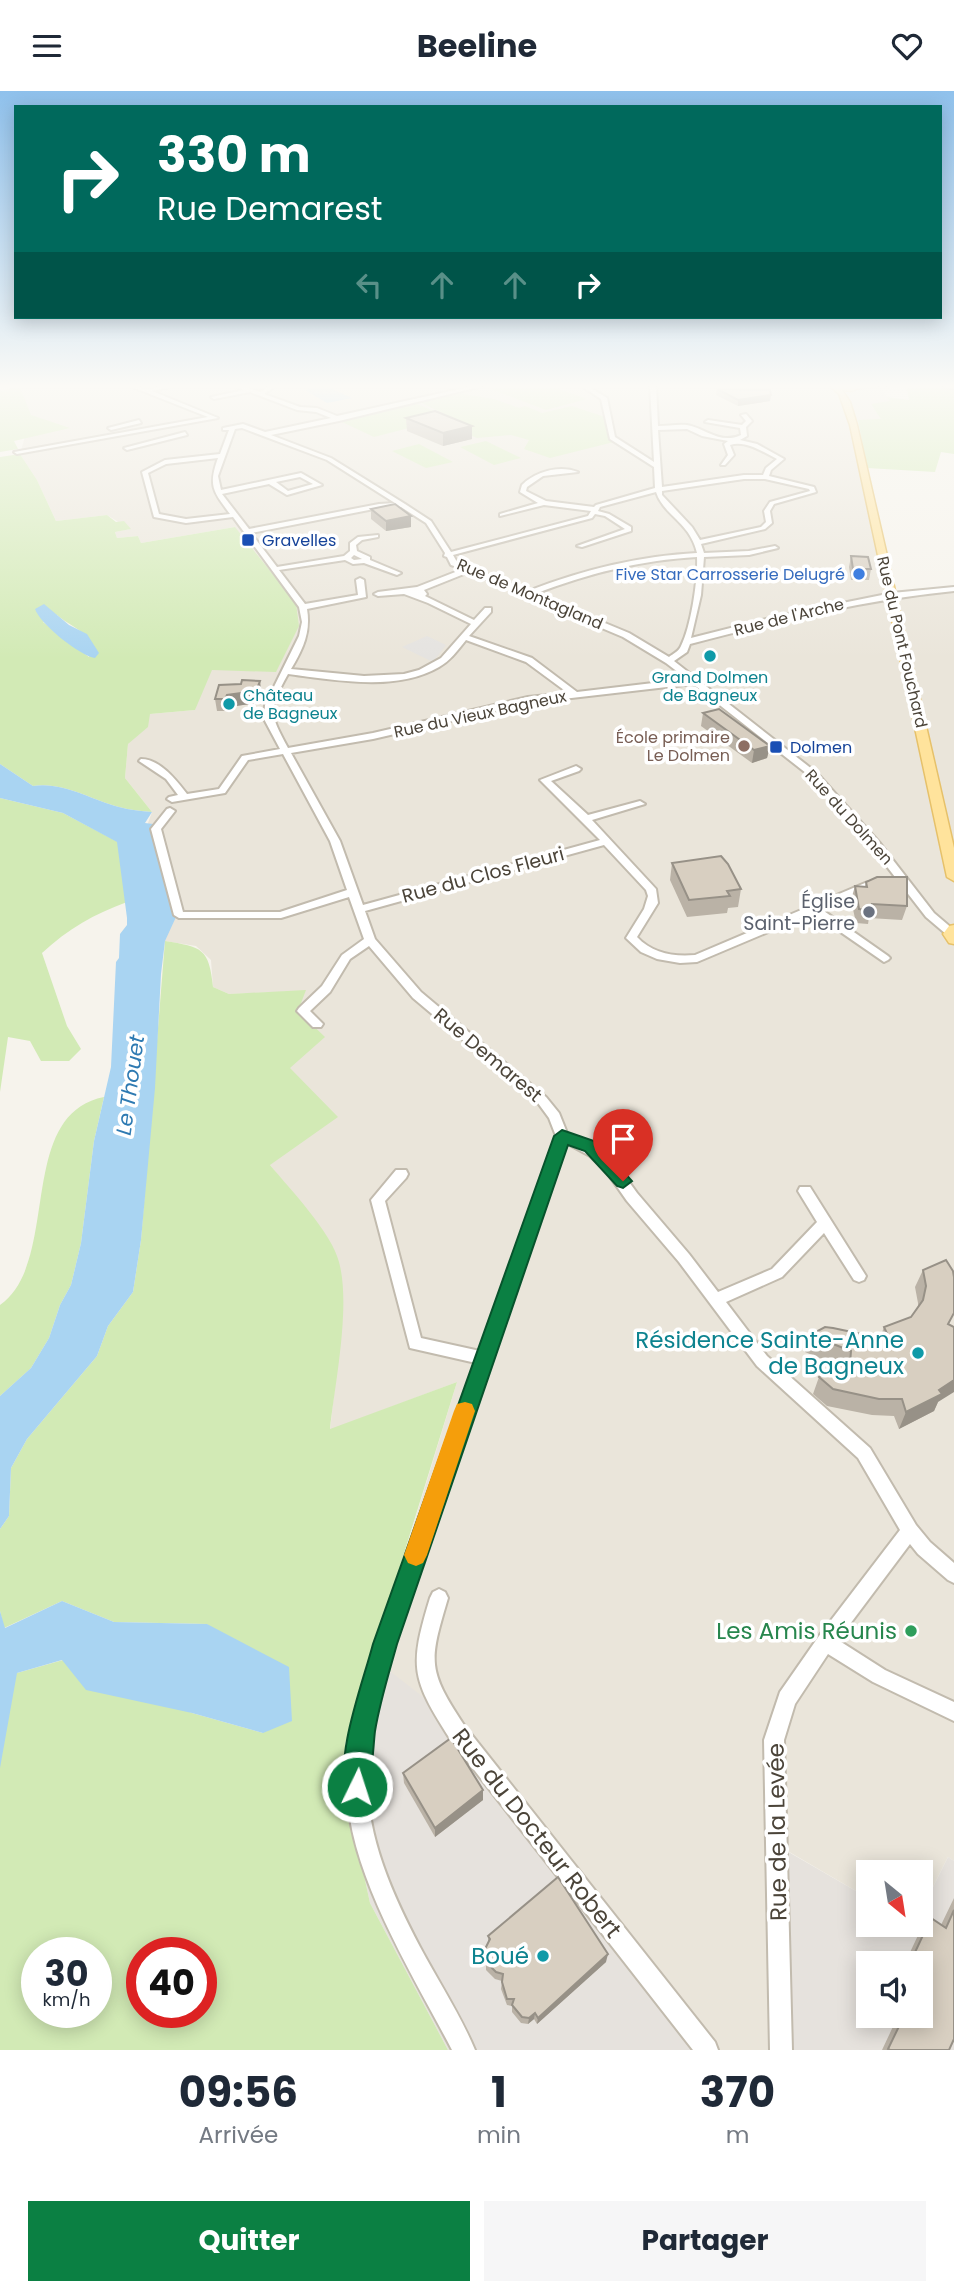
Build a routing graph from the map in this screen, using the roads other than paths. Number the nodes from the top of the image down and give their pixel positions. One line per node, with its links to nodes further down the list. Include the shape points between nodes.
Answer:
1 (146, 476): 17 (street, via 156,516 186,521)
2 (215, 476): 11 (street)
3 (295, 476): 10 (street)
4 (304, 476): 10 (street, via 319,485 288,493)
5 (357, 476): 13 (street, Rue de Montagland)
6 (538, 476): 14 (street, via 529,479 523,492)
7 (658, 476): 12 (street)
8 (864, 476): 37 (main road, Rue du Pont Fouchard)
9 (765, 477): 12 (street); 21 (street, via 810,487 813,492 772,503 767,511 769,523 763,528)
10 (271, 482): 11 (street)
11 (218, 493): 17 (street)
12 (658, 493): 15 (street, via 638,495); 21 (street)
13 (399, 502): 18 (street); 19 (street); 25 (street, Rue de Montagland, via 434,527)
14 (544, 503): 15 (street); 16 (street)
15 (595, 511): 22 (street, via 628,531); 25 (street, via 590,517)
16 (502, 516)
17 (236, 518): 18 (street); 19 (street)
18 (270, 523): 19 (street)
19 (245, 531): 29 (street)
20 (376, 536): 24 (street, via 360,538 352,544)
21 (698, 543): 26 (street)
22 (580, 546)
23 (775, 548): 26 (street, via 752,555)
24 (354, 552): 27 (street); 28 (street)
25 (445, 552): 30 (street, Rue de Montagland)
26 (700, 555): 36 (street, via 631,564); 42 (street)
27 (346, 558): 28 (street); 29 (street)
28 (366, 561): 31 (street)
29 (275, 569): 38 (street)
30 (467, 570): 34 (street); 36 (street, Rue de Montagland)
31 (397, 573)
32 (360, 580): 38 (street, via 362,597)
33 (954, 589): 37 (street)
34 (420, 593): 35 (street); 40 (street)
35 (378, 594)
36 (526, 595): 43 (street, Rue de Montagland, via 625,635)
37 (892, 595): 42 (street, Rue de l'Arche); 62 (main road, Rue du Pont Fouchard)
38 (303, 607): 44 (street, via 306,626)
39 (488, 610): 40 (street)
40 (474, 622): 41 (street)
41 (463, 636): 44 (street, via 436,665 404,675 353,677); 46 (street, via 511,651)
42 (687, 642): 43 (street, via 680,656)
43 (669, 661): 45 (street, Rue du Dolmen)
44 (287, 671): 51 (street, Rue Demarest, via 267,713)
45 (684, 673): 47 (street, Rue du Dolmen); 48 (street)
46 (556, 678): 49 (street); 50 (street)
47 (694, 681): 48 (street, Rue du Vieux Bagneux); 61 (street, Rue du Dolmen, via 814,775)
48 (674, 683): 49 (street, Rue du Vieux Bagneux)
49 (575, 694): 50 (street, Rue du Vieux Bagneux)
50 (563, 695): 51 (street, Rue du Vieux Bagneux)
51 (287, 751): 52 (street); 63 (street, Rue Demarest, via 335,841)
52 (244, 758): 55 (street, via 222,791)
53 (144, 761): 55 (street, via 169,777)
54 (576, 769): 59 (street, via 545,780)
55 (184, 796): 56 (street)
56 (173, 799)
57 (640, 804): 59 (street)
58 (170, 811): 63 (street, via 156,829 179,915 281,915)
59 (586, 819): 60 (street)
60 (606, 841): 64 (street, via 652,889 652,907 631,938 661,956 697,958); 65 (street, Rue du Clos Fleuri)
61 (901, 875): 64 (street); 66 (street, Rue du Dolmen, via 930,915)
62 (954, 877)
63 (353, 892): 65 (street, Rue Demarest)
64 (813, 908): 68 (street)
65 (359, 909): 67 (street, Rue Demarest)
66 (953, 933)
67 (370, 940): 69 (street, via 346,957 327,989 303,1011); 70 (street, Rue Demarest, via 417,995 542,1100 555,1116)
68 (884, 958)
69 (317, 1024)
70 (562, 1136): 75 (street, via 591,1147); 76 (street)
71 (401, 1174): 76 (street, via 378,1200 415,1343)
72 (805, 1191): 73 (street)
73 (826, 1222): 74 (street); 75 (street, via 778,1273)
74 (859, 1276)
75 (717, 1299): 77 (street, via 762,1361 864,1453)
76 (483, 1358): 82 (street, via 385,1644 356,1770 364,1840 381,1889)
77 (910, 1531): 78 (street); 80 (street, Rue de la Levée)
78 (954, 1574)
79 (439, 1598): 83 (street, Rue du Docteur Robert, via 423,1651 423,1671 438,1703)
80 (825, 1642): 81 (street); 84 (street, Rue de la Levée, via 788,1699 774,1740)
81 (954, 1712)
82 (464, 2050)
83 (707, 2050)
84 (781, 2050)

